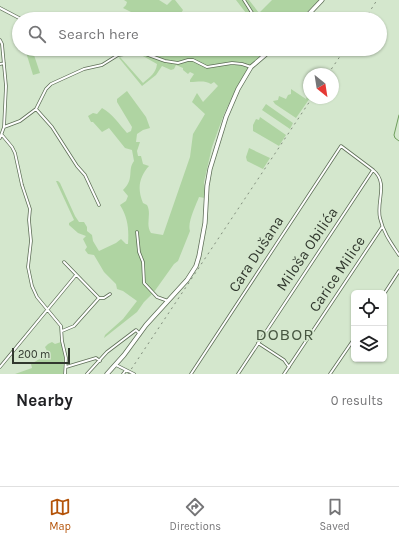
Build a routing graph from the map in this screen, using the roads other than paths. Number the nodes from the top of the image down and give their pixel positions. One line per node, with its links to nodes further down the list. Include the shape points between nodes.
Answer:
1 (244, 0): 4 (street)
2 (322, 0): 5 (main road)
3 (0, 8): 6 (street)
4 (252, 12)
5 (311, 12)
6 (12, 14)
7 (0, 40): 11 (street)
8 (116, 56): 14 (street, via 102,65 84,69 51,84 46,88)
9 (151, 56): 13 (street, via 178,64 193,60 207,66 232,63)
10 (264, 56): 13 (main road)
11 (4, 63): 12 (street); 15 (street)
12 (0, 64)
13 (251, 67): 30 (main road, via 226,116 214,152 207,186 206,216 196,266)
14 (36, 109): 16 (street); 20 (street, via 52,126 85,175)
15 (5, 122): 16 (street); 17 (street)
16 (8, 125): 17 (street)
17 (4, 127): 18 (street)
18 (1, 137): 31 (street, via 15,153 30,209 31,241 28,267 34,293)
19 (373, 170): 21 (street, via 382,182 379,208); 34 (street, Miloša Obilića); 47 (street, Cara Dušana, via 340,146)
20 (99, 205)
21 (382, 227): 23 (street); 40 (street, Carice Milice)
22 (137, 232): 30 (street, via 144,283 157,297)
23 (399, 255)
24 (64, 262): 26 (street)
25 (399, 271): 27 (street)
26 (76, 275): 29 (street); 31 (street)
27 (387, 290)
28 (110, 294): 29 (street)
29 (99, 298): 32 (street, via 74,326)
30 (168, 301): 33 (main road)
31 (47, 310): 32 (street, via 59,322); 38 (street)
32 (62, 331): 39 (street)
33 (140, 334): 36 (street, via 136,330); 37 (main road)
34 (258, 343): 40 (street, via 284,360); 48 (street, Miloša Obilića)
35 (351, 343): 50 (street)
36 (100, 360): 39 (street, via 96,358); 43 (street)
37 (116, 365): 41 (street); 44 (main road)
38 (0, 367)
39 (66, 367): 42 (street)
40 (289, 367): 49 (street, Carice Milice)
41 (126, 370): 45 (street); 46 (street)
42 (65, 374)
43 (87, 374)
44 (107, 374)
45 (122, 374)
46 (134, 374)
47 (191, 374)
48 (238, 374)
49 (284, 374)
50 (330, 374)

